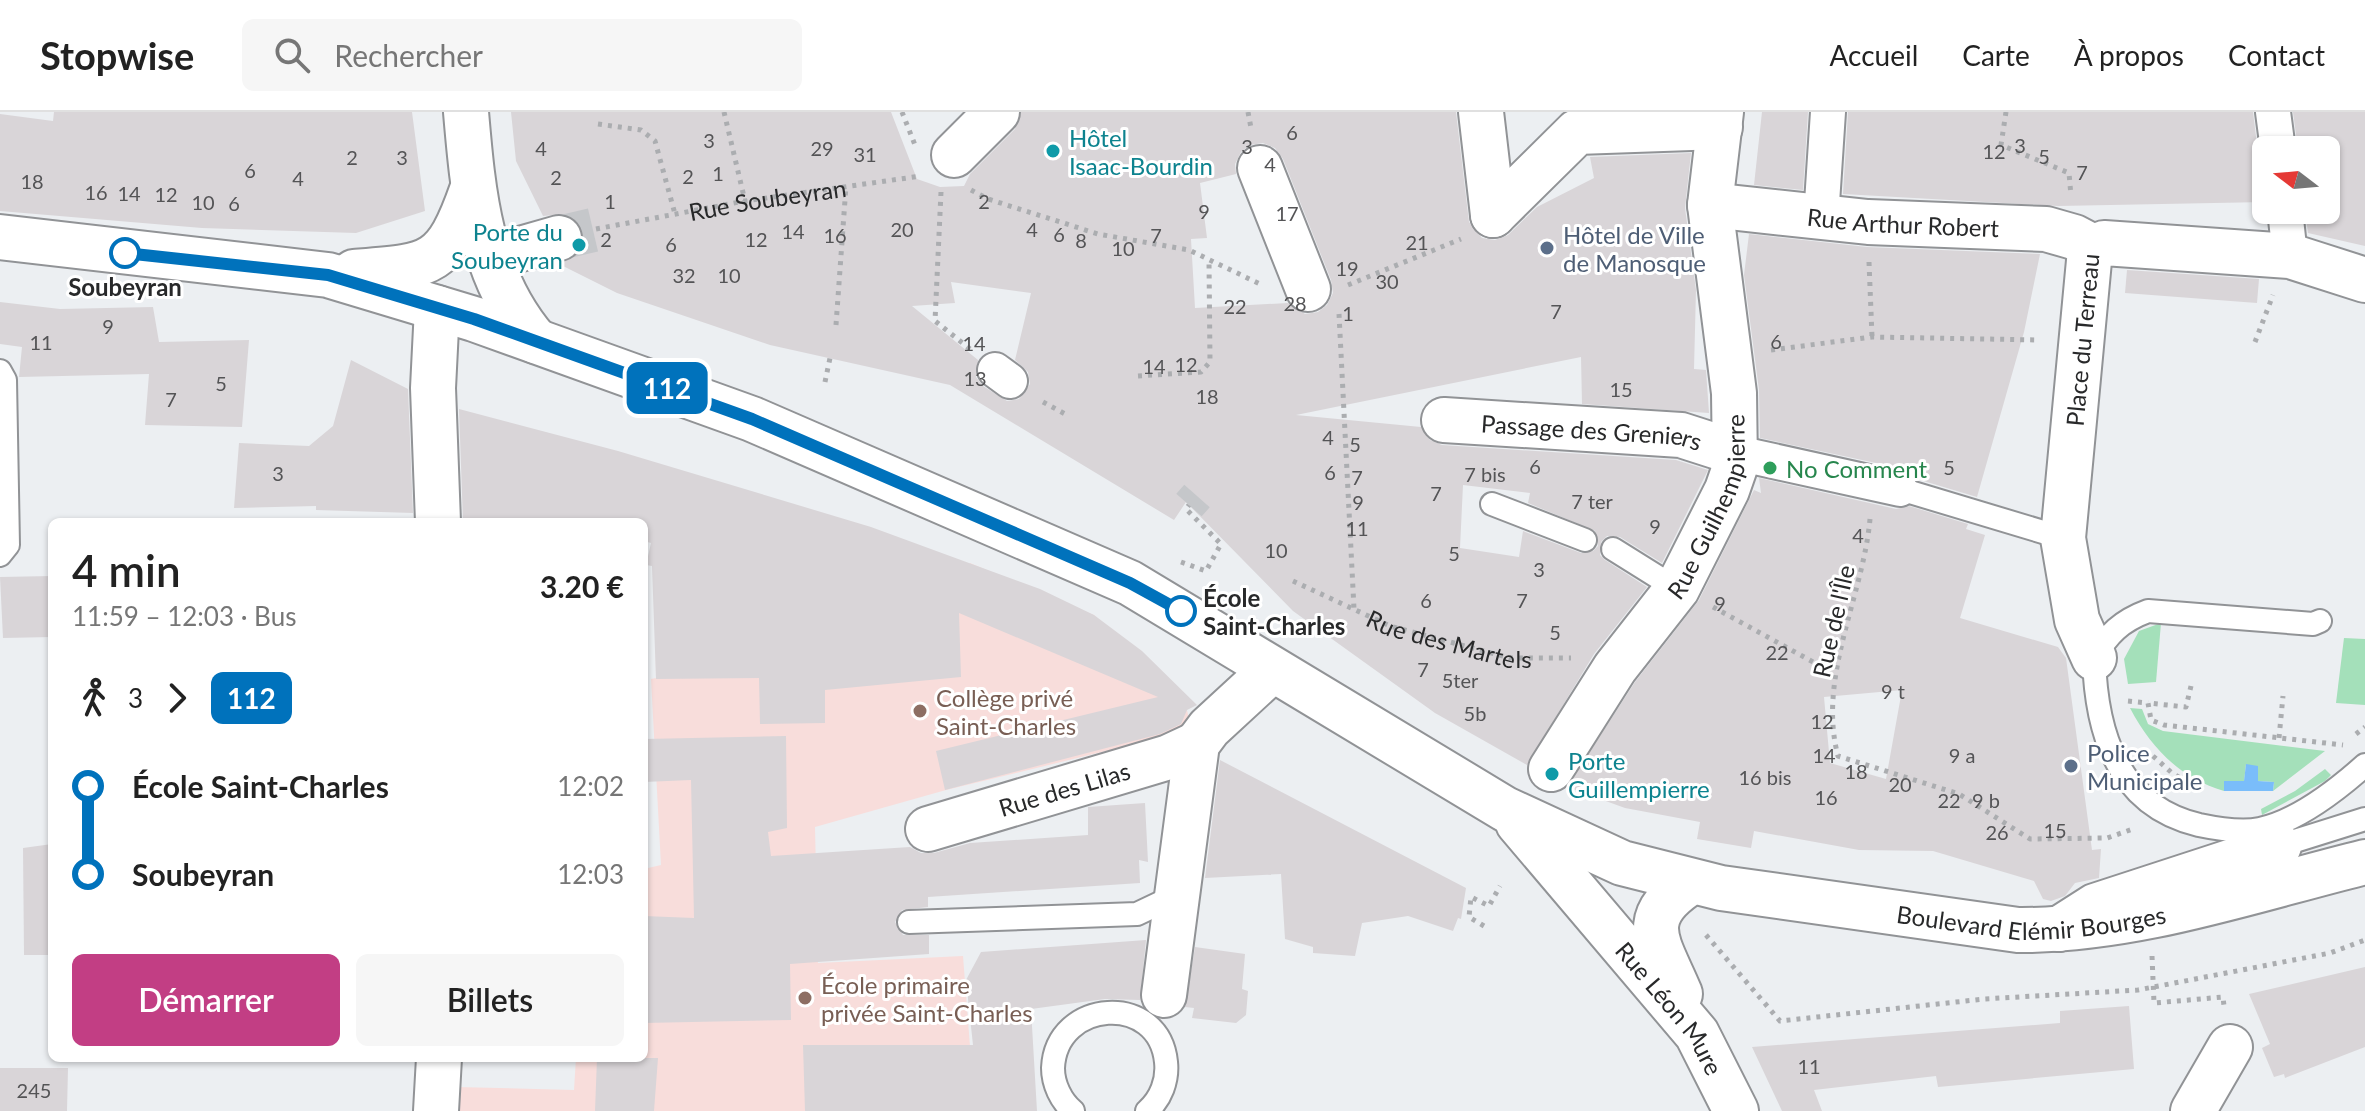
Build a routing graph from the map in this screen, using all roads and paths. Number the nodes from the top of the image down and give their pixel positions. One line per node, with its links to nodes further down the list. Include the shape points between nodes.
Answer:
1 (466, 112): 24 (street)
2 (724, 112): 14 (path)
3 (997, 112): 12 (street)
4 (1481, 112): 17 (street)
5 (1828, 112): 18 (street)
6 (2006, 112): 23 (path, via 2001,145 2069,173)
7 (2273, 112): 10 (street)
8 (1720, 119): 15 (street, Rue Guilhempierre); 17 (street, via 1577,132)
9 (598, 124): 16 (path, via 641,130 655,141)
10 (2276, 136)
11 (1260, 168): 29 (street)
12 (947, 176): 13 (path, Rue Soubeyran); 26 (path, via 988,199 1098,234 1189,250); 38 (path, via 935,321)
13 (846, 186): 14 (path, Rue Soubeyran); 31 (path)
14 (745, 201): 16 (path, Rue Soubeyran)
15 (1710, 205): 18 (street, Rue Arthur Robert); 35 (street, Rue Guilhempierre)
16 (675, 214): 21 (path, Rue Soubeyran)
17 (1493, 215): 29 (path, via 1459,240)
18 (1821, 218): 19 (street, Rue Arthur Robert)
19 (1868, 222): 23 (street, Rue Arthur Robert, via 2046,229); 32 (path)
20 (2287, 224): 25 (street)
21 (576, 234): 24 (street)
22 (0, 237): 27 (street)
23 (2084, 242): 25 (street, Place du Terreau); 34 (street, Place du Terreau)
24 (471, 248): 27 (street, via 440,253 419,265); 30 (street); 33 (street)
25 (2290, 256): 28 (street, Place du Terreau)
26 (1209, 260): 29 (path, via 1276,291); 39 (path, via 1207,368)
27 (328, 275): 30 (street)
28 (2365, 280)
29 (1323, 289): 56 (path)
30 (437, 308): 33 (street); 48 (street, via 433,388)
31 (836, 325)
32 (1872, 337): 34 (path); 35 (path)
33 (536, 341): 60 (street, via 752,419 1130,583)
34 (2081, 341): 49 (street, Place du Terreau)
35 (1729, 357): 44 (street, Rue Guilhempierre)
36 (830, 358): 40 (path)
37 (0, 371): 52 (lane, via 5,380 8,545)
38 (1003, 376)
39 (1138, 376)
40 (825, 382)
41 (1043, 402): 42 (path)
42 (1067, 415)
43 (1444, 420): 44 (street, Passage des Greniers, via 1681,435)
44 (1737, 453): 45 (street); 55 (street, Rue Guilhempierre, via 1727,490)
45 (1887, 485): 49 (lane); 61 (path, Rue de l'Île)
46 (1492, 504): 50 (lane)
47 (1189, 505): 53 (path, via 1186,509 1221,544 1206,571)
48 (438, 518)
49 (2063, 538): 58 (street, Place du Terreau, via 2077,620)
50 (1585, 540)
51 (1613, 549): 55 (lane)
52 (0, 555)
53 (1179, 561)
54 (1293, 581): 56 (path, Rue des Martels)
55 (1677, 589): 59 (street, Rue Guilhempierre); 61 (path)
56 (1354, 609): 59 (path, Rue des Martels, via 1390,626 1510,658 1562,656)
57 (2320, 621): 58 (lane, via 2148,611 2114,628)
58 (2094, 658): 72 (lane, via 2112,757 2130,786)
59 (1615, 668): 73 (street, Rue Guilhempierre, via 1550,772)
60 (1272, 670): 67 (street); 73 (street)
61 (1835, 674): 72 (path, Rue de l'Île, via 1838,756 1959,794 2020,835 2061,841 2107,838)
62 (2191, 686): 64 (path, via 2186,707)
63 (2283, 696): 66 (path)
64 (2148, 703): 65 (path, via 2123,700); 66 (path, via 2151,720 2164,725)
65 (2125, 708)
66 (2279, 738): 69 (path, via 2343,745)
67 (1197, 744): 75 (street, Rue des Lilas); 82 (street)
68 (2146, 747): 71 (path, via 2172,773)
69 (2333, 755)
70 (2365, 765): 76 (lane, via 2291,817)
71 (2214, 794)
72 (2161, 811): 76 (lane)
73 (1516, 815): 78 (street, Boulevard Elémir Bourges); 79 (street)
74 (2365, 819): 76 (lane)
75 (928, 829)
76 (2266, 842): 85 (street, via 2095,906)
77 (2365, 862): 85 (street, Boulevard Elémir Bourges, via 2145,916)
78 (1622, 863): 79 (street); 80 (street, Boulevard Elémir Bourges)
79 (1561, 872): 91 (street, Rue Léon Mure)
80 (1691, 882): 85 (street, Boulevard Elémir Bourges, via 2018,930); 91 (street, via 1665,901 1656,923 1657,939)
81 (1500, 886): 84 (path, via 1489,906 1471,897 1469,917)
82 (1177, 895): 83 (lane, via 1137,914); 90 (street)
83 (909, 922)
84 (1484, 926)
85 (2057, 930)
86 (1706, 935): 87 (path, via 1780,1021 1984,999 2138,990 2330,953)
87 (2365, 940)
88 (2223, 997): 89 (path)
89 (2154, 1003)
90 (1160, 1015): 95 (lane, via 1144,1022 1110,1011 1075,1023 1062,1037 1053,1073 1057,1091); 96 (lane, via 1167,1072)
91 (1697, 1034): 97 (street, Rue Léon Mure)
92 (2230, 1047): 98 (street)
93 (439, 1062): 94 (street)
94 (436, 1111)
95 (1073, 1111)
96 (1147, 1111)
97 (1736, 1111)
98 (2193, 1111)

